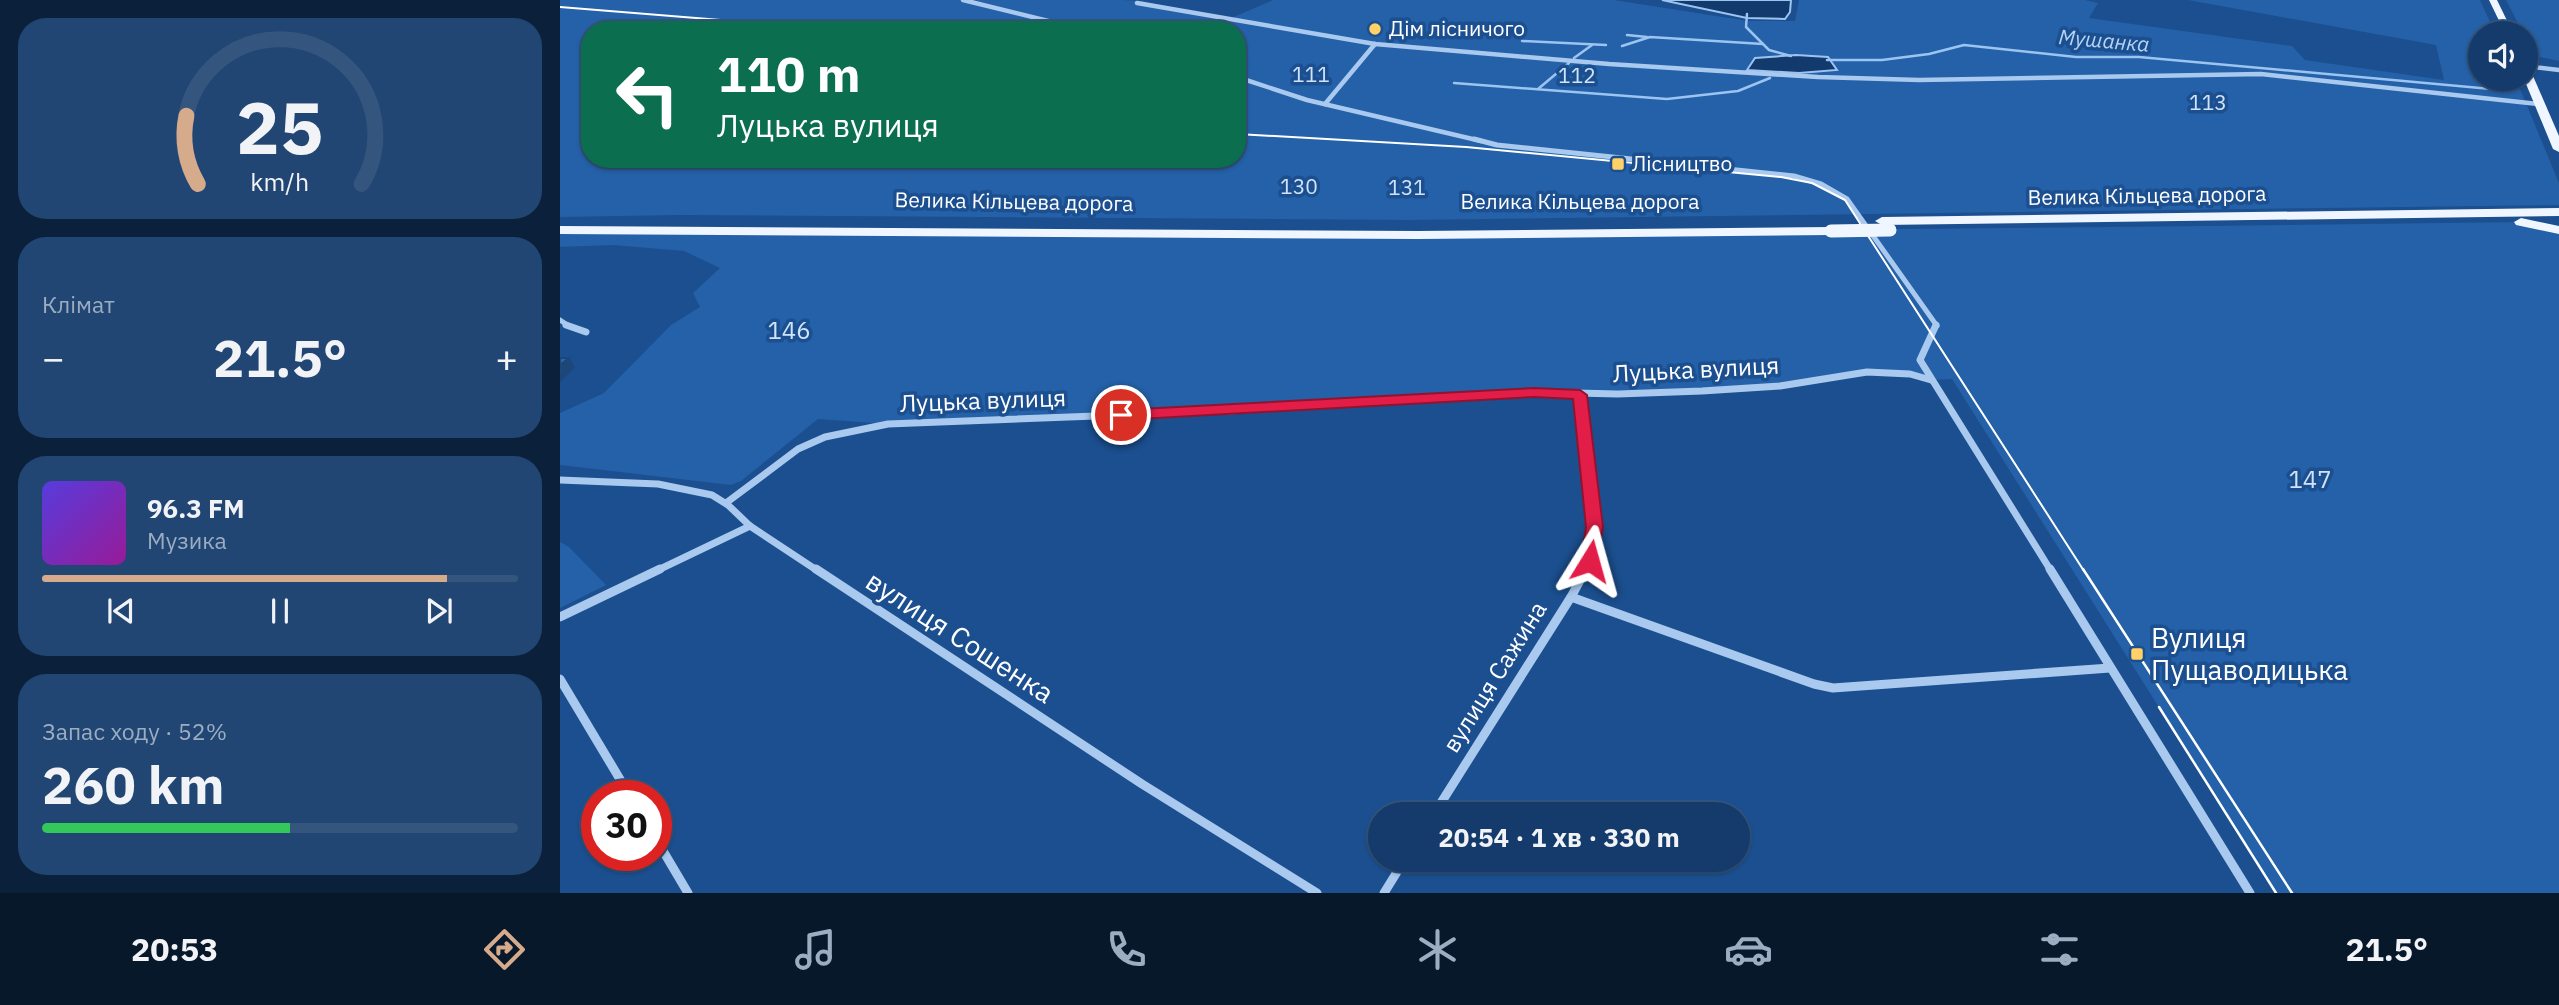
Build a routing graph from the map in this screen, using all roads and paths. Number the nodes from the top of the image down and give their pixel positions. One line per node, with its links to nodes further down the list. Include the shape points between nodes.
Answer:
1 (963, 0): 4 (street)
2 (2493, 0): 6 (main road)
3 (1137, 3): 5 (street)
4 (1048, 21)
5 (1241, 21)
6 (2503, 21)
7 (1246, 22): 8 (street)
8 (1375, 44): 13 (street); 14 (street, via 1818,77 1919,80 2261,74)
9 (2538, 69): 10 (street)
10 (2559, 70)
11 (1246, 81): 13 (street)
12 (2533, 91): 14 (main road)
13 (1325, 104): 26 (street, via 1497,145 1794,176 1833,189 1857,211 1937,326 1920,359)
14 (2538, 104): 15 (main road)
15 (2559, 149)
16 (2559, 212): 20 (main road, Велика Кільцева дорога)
17 (560, 219): 21 (main road, Велика Кільцева дорога)
18 (2521, 222): 19 (main road, Велика Кільцева дорога); 20 (main road, Велика Кільцева дорога); 23 (main road)
19 (2559, 222)
20 (1886, 225): 21 (main road, Велика Кільцева дорога, bridge)
21 (1828, 226): 22 (main road, Велика Кільцева дорога, via 1335,235)
22 (560, 230)
23 (2559, 230)
24 (560, 320): 25 (street)
25 (586, 332)
26 (1932, 380): 27 (street, Луцька вулиця, via 1906,371 1869,371 1759,388); 33 (street)
27 (1580, 395): 29 (street, Луцька вулиця, via 1534,393 888,424 825,437 799,449); 31 (street, вулиця Сажина, via 1594,527 1590,561)
28 (560, 480): 29 (street, вулиця Сошенка, via 686,489)
29 (726, 503): 30 (street, вулиця Сошенка)
30 (750, 527): 32 (street); 40 (street, вулиця Сошенка)
31 (1571, 597): 33 (street, via 1833,688); 36 (street, вулиця Сажина)
32 (560, 617)
33 (2110, 668): 42 (street)
34 (560, 679): 35 (street)
35 (620, 780)
36 (1442, 802)
37 (672, 866): 39 (street)
38 (1397, 872): 41 (street)
39 (688, 893)
40 (1317, 893)
41 (1384, 893)
42 (2250, 893)

